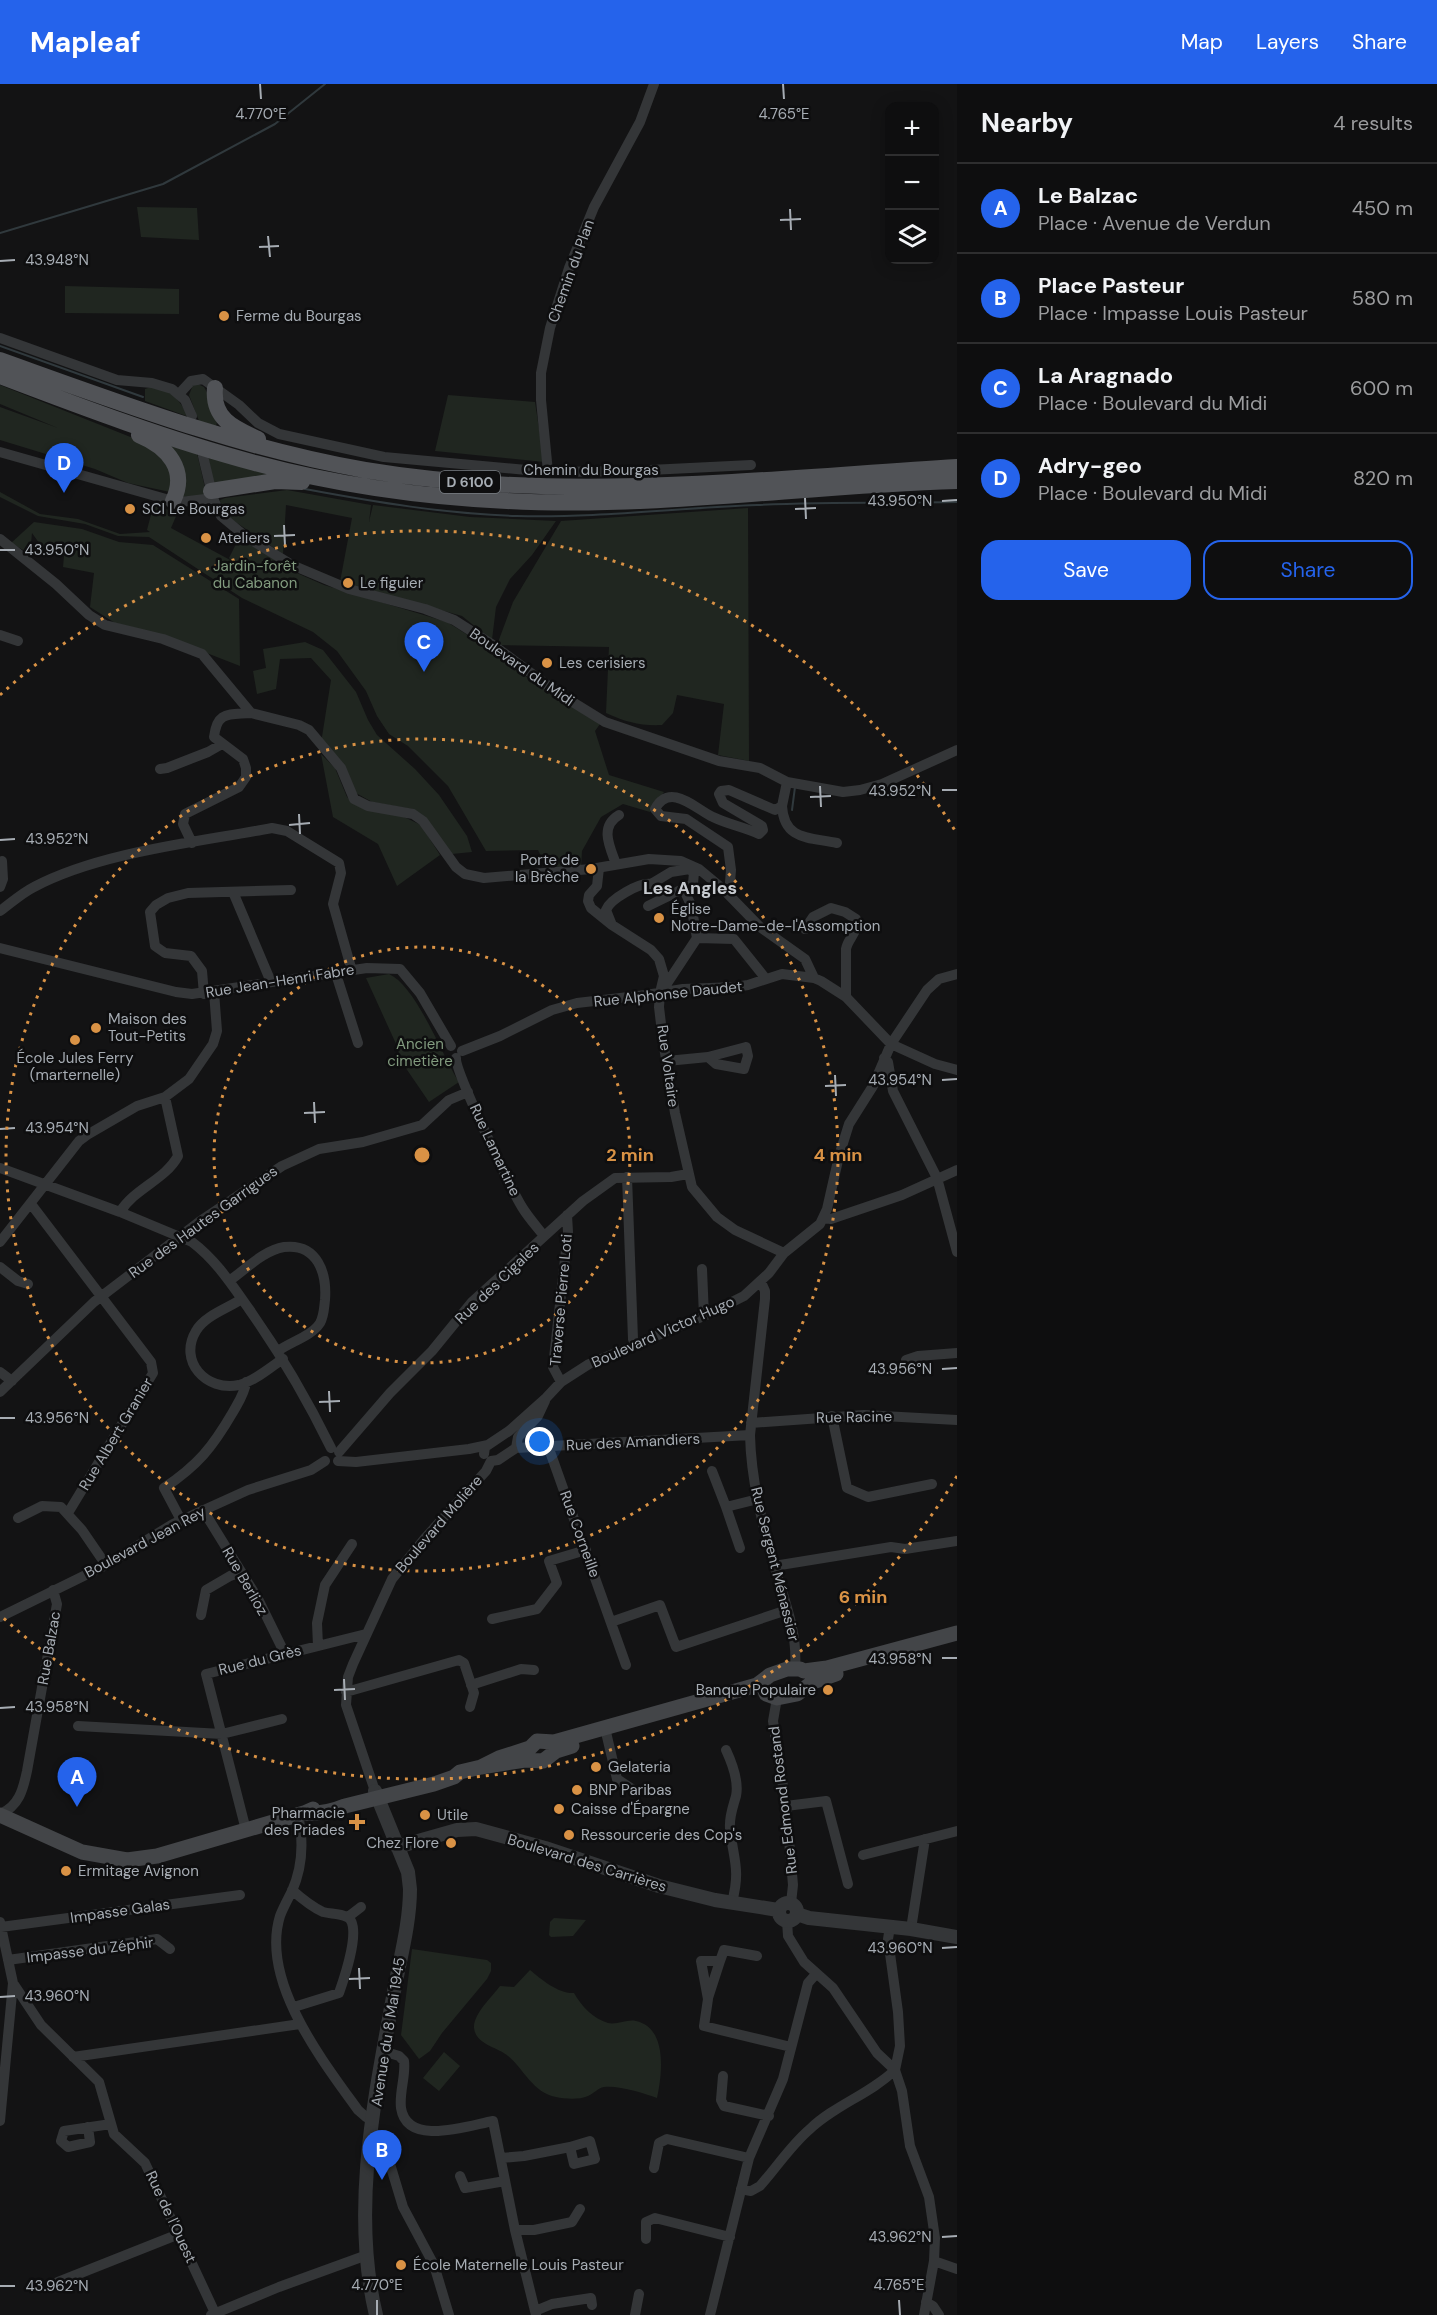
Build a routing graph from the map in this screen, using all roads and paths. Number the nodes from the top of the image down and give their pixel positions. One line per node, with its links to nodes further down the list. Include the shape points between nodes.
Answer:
1 (654, 84): 14 (street, Chemin du Plan, via 640,122 594,207 550,328 541,373)
2 (0, 338): 6 (street, via 117,380 161,385)
3 (0, 360): 13 (main road, D 6100, via 256,447)
4 (0, 376): 8 (main road, D 6100)
5 (214, 388): 6 (street, Chemin du Bourgas, via 203,379 196,379); 13 (main road, via 216,410 245,433); 14 (street, Chemin du Bourgas, via 258,423 279,434 384,457)
6 (179, 394): 7 (street)
7 (192, 416)
8 (117, 419): 15 (main road, D 6100, via 255,463); 18 (main road, via 174,460 179,480)
9 (0, 452): 18 (street)
10 (203, 456): 17 (street, Boulevard du Midi)
11 (751, 465): 14 (street, Chemin du Bourgas)
12 (957, 467): 13 (main road, D 6100, via 704,484 575,488 481,483)
13 (369, 470)
14 (548, 472)
15 (338, 481): 16 (main road, D 6100, via 448,497 578,503); 17 (main road, via 275,480)
16 (957, 481)
17 (212, 495): 18 (street); 26 (street, Boulevard du Midi, via 221,516 230,525 292,565 350,589 454,620 605,722 719,761 760,768)
18 (173, 501)
19 (0, 539): 22 (street, via 105,625 163,639 202,654)
20 (0, 635): 21 (street)
21 (18, 640)
22 (251, 712): 23 (street, via 224,715 216,723 214,737); 33 (street, via 309,730 341,768 354,799 368,806 403,811 423,821 465,874 484,878)
23 (222, 744): 25 (street); 29 (street, via 243,759 246,777 239,787 185,814 183,824)
24 (957, 750): 26 (street, Boulevard du Midi, via 908,774 860,790 843,792)
25 (160, 769)
26 (787, 782): 27 (street)
27 (782, 807): 30 (street, via 788,829 801,836); 39 (street, via 776,810 729,790 721,792 719,798 723,802 762,826 764,830 759,834 713,817 680,798 669,799 655,809 661,816 686,819 728,847)
28 (619, 815): 32 (street, via 611,820 607,838)
29 (192, 843): 41 (street, via 117,857 75,870 33,888); 46 (street, via 272,828 287,831 339,863 341,873 333,903)
30 (837, 843)
31 (2, 861): 35 (street)
32 (616, 864): 33 (street); 34 (street, via 663,859 681,861)
33 (595, 868): 42 (street, Rue Voltaire, via 597,886 588,901 596,914)
34 (693, 869): 37 (street, via 693,884); 39 (street); 42 (street, via 671,872 651,884 632,888 608,905)
35 (0, 887)
36 (291, 890): 38 (street)
37 (684, 890): 40 (street); 44 (street)
38 (233, 892): 51 (street); 52 (street, via 168,898 150,912 155,946 165,953 191,956 202,970)
39 (729, 896): 49 (street, via 773,937 805,959)
40 (648, 906)
41 (0, 911)
42 (612, 925): 53 (street, Rue Voltaire, via 659,959 664,976)
43 (806, 929): 54 (street, via 813,916 831,908 856,919 855,933 846,949)
44 (697, 938): 50 (street, via 734,939); 53 (street)
45 (0, 948): 52 (street, Rue Jean-Henri Fabre, via 176,992)
46 (352, 971): 47 (street, Rue Jean-Henri Fabre); 57 (street, Rue Jean-Henri Fabre, via 400,969 420,993)
47 (336, 974): 51 (street, Rue Jean-Henri Fabre); 55 (street)
48 (957, 974): 56 (street, via 939,979 927,990)
49 (814, 978): 50 (street, Rue Alphonse Daudet, via 782,974); 54 (street, Rue Alphonse Daudet)
50 (766, 979): 53 (street, Rue Alphonse Daudet, via 735,987)
51 (271, 982): 52 (street, Rue Jean-Henri Fabre)
52 (209, 993): 63 (street, via 218,1031 213,1044 189,1079)
53 (660, 993): 57 (street, Rue Alphonse Daudet, via 577,1003 552,1010); 60 (street, Rue Voltaire)
54 (846, 997): 56 (street, Rue Alphonse Daudet)
55 (358, 1043)
56 (891, 1044): 59 (street); 61 (street)
57 (456, 1052): 62 (street, Rue Lamartine, via 457,1066)
58 (708, 1058): 60 (street)
59 (884, 1058): 68 (street, via 893,1091); 73 (street, via 873,1086 849,1124)
60 (667, 1061): 66 (street, Rue Voltaire)
61 (957, 1070)
62 (468, 1092): 74 (street, Rue Lamartine, via 520,1205); 75 (street, Rue des Hautes Garrigues, via 448,1100 422,1125 363,1142 319,1149 282,1166)
63 (165, 1097): 69 (street, via 137,1106 87,1135); 71 (street, via 178,1156 172,1167)
64 (0, 1168): 69 (street)
65 (957, 1170): 68 (street)
66 (688, 1174): 67 (street, Rue des Cigales, via 671,1178); 78 (street, Rue Voltaire, via 692,1187 717,1217)
67 (627, 1177): 72 (street, Rue des Cigales, via 611,1179); 87 (street)
68 (937, 1178): 73 (street, via 902,1195); 77 (street)
69 (45, 1184): 70 (street); 71 (street)
70 (31, 1204): 76 (street); 84 (street)
71 (120, 1212): 75 (street)
72 (567, 1215): 74 (street, Rue des Cigales); 94 (street, Traverse Pierre Loti, via 553,1367)
73 (824, 1218): 78 (street, Boulevard Victor Hugo)
74 (544, 1236): 105 (street, Rue des Cigales, via 472,1302)
75 (181, 1237): 81 (street, via 211,1258); 84 (street, Rue des Hautes Garrigues)
76 (0, 1242)
77 (957, 1252)
78 (784, 1253): 82 (street, Boulevard Victor Hugo)
79 (0, 1267): 83 (street)
80 (702, 1269): 86 (street)
81 (229, 1281): 85 (street); 89 (street, via 284,1247 306,1252 318,1261 326,1286 321,1321)
82 (761, 1281): 86 (street, Boulevard Victor Hugo, via 744,1296); 99 (street, Rue Sergent Ménassier, via 765,1299)
83 (28, 1284)
84 (102, 1296): 92 (street, Rue des Hautes Garrigues); 111 (street, Rue Albert Granier, via 151,1362 153,1373)
85 (242, 1299): 89 (street); 93 (street, via 204,1322 196,1330 191,1349 195,1368 207,1381 228,1386)
86 (704, 1316): 87 (street, Boulevard Victor Hugo)
87 (635, 1345): 94 (street, Boulevard Victor Hugo, via 589,1364)
88 (957, 1353): 90 (street)
89 (280, 1355): 93 (street); 105 (street)
90 (906, 1360)
91 (0, 1372): 92 (street)
92 (12, 1381): 95 (street, Rue des Hautes Garrigues)
93 (246, 1382): 113 (street, via 239,1401 204,1457 164,1488)
94 (561, 1382): 96 (street, Boulevard Victor Hugo)
95 (0, 1392)
96 (546, 1398): 100 (street, Boulevard Victor Hugo); 102 (street, Boulevard Victor Hugo)
97 (832, 1416): 98 (street, Rue Racine); 99 (street, Rue Racine); 107 (street, via 847,1488 868,1497)
98 (957, 1420)
99 (751, 1423): 101 (street, Rue Sergent Ménassier)
100 (504, 1435): 102 (street, via 512,1435); 104 (street, Boulevard Victor Hugo)
101 (750, 1435): 103 (street, Rue des Amandiers); 108 (street, Rue Sergent Ménassier)
102 (517, 1444): 103 (street, Rue des Amandiers); 104 (street, via 498,1460)
103 (548, 1446): 117 (street, Rue Corneille)
104 (488, 1453): 105 (street, via 470,1449 356,1462); 128 (street, Boulevard Molière, via 486,1471 403,1564 383,1594)
105 (336, 1454): 110 (street, Boulevard Jean Rey, via 332,1464 326,1461)
106 (712, 1472): 109 (street)
107 (932, 1484)
108 (758, 1499): 109 (street); 119 (street, Rue Sergent Ménassier)
109 (726, 1508): 116 (street)
110 (203, 1510): 113 (street, Boulevard Jean Rey); 120 (street, Rue Berlioz)
111 (68, 1513): 112 (street, via 61,1507 39,1508); 118 (street)
112 (18, 1518)
113 (181, 1520): 118 (street, Boulevard Jean Rey)
114 (957, 1541): 119 (street)
115 (352, 1544): 130 (street, via 325,1585 317,1623)
116 (740, 1548)
117 (586, 1550): 125 (street, via 549,1561 556,1583 537,1609); 126 (street, Rue Corneille)
118 (106, 1564): 121 (street, Boulevard Jean Rey)
119 (774, 1566): 122 (street, Rue Sergent Ménassier)
120 (241, 1572): 123 (street, via 206,1590); 131 (street, Rue Berlioz)
121 (53, 1590): 124 (street, Boulevard Jean Rey); 147 (street, Rue Balzac, via 57,1604 27,1771 22,1792)
122 (787, 1610): 126 (street, via 676,1647 660,1605); 134 (street, Rue Sergent Ménassier)
123 (201, 1615)
124 (0, 1617)
125 (492, 1619)
126 (611, 1622): 132 (street, Rue Corneille)
127 (957, 1632): 134 (main road)
128 (366, 1634): 130 (street, Rue du Grès); 137 (street, Boulevard Molière)
129 (957, 1640): 134 (main road, via 829,1676)
130 (318, 1646): 131 (street, Rue du Grès)
131 (285, 1654): 142 (street, Rue du Grès, via 206,1674)
132 (626, 1665)
133 (534, 1670): 135 (street, via 521,1669)
134 (802, 1675): 136 (main road, via 773,1674); 136 (main road, via 797,1694)
135 (471, 1684): 137 (street, via 464,1663 454,1660); 138 (street, via 474,1693)
136 (768, 1691): 141 (main road, via 757,1686); 146 (street, Rue Edmond Rostand)
137 (346, 1692): 145 (street, Boulevard Molière, via 346,1705)
138 (470, 1707)
139 (282, 1719): 142 (street)
140 (78, 1726): 142 (street)
141 (606, 1732): 144 (street, via 617,1779); 145 (main road, via 549,1748 537,1741 532,1753 499,1758 460,1772 436,1773)
142 (222, 1734): 149 (street, Rue du Grès)
143 (726, 1750): 157 (street, via 736,1793 730,1826 738,1877)
144 (635, 1791)
145 (376, 1794): 148 (main road, via 332,1811); 152 (street, Avenue du 8 Mai 1945)
146 (786, 1806): 154 (street, via 826,1801); 159 (street, Rue Edmond Rostand, via 794,1885)
147 (3, 1811): 149 (main road, via 82,1852 127,1860 157,1856)
148 (301, 1814): 149 (main road); 155 (street, via 301,1866)
149 (246, 1830)
150 (957, 1831): 151 (street)
151 (925, 1839): 153 (street); 163 (street)
152 (397, 1847): 157 (street, Boulevard des Carrières, via 458,1830 476,1829 659,1886); 175 (street, Avenue du 8 Mai 1945, via 408,1872 410,1898)
153 (863, 1855)
154 (848, 1884)
155 (292, 1890): 160 (street, via 323,1912); 172 (street, via 280,1916 276,1943 277,1962)
156 (240, 1895): 161 (street, Impasse Galas)
157 (732, 1902): 159 (street, Boulevard des Carrières)
158 (361, 1907): 160 (street)
159 (789, 1912): 162 (street, Boulevard des Carrières); 169 (street, via 788,1936)
160 (348, 1917): 172 (street, via 353,1928 349,1963 339,1992)
161 (1, 1924): 167 (street)
162 (890, 1927): 163 (street, Boulevard des Carrières); 177 (street, via 900,2046)
163 (911, 1929): 164 (street, Boulevard des Carrières)
164 (957, 1937)
165 (170, 1949): 167 (street, Impasse du Zéphir, via 158,1939)
166 (757, 1956): 168 (street, via 724,1950)
167 (8, 1960): 170 (street)
168 (720, 1961): 171 (street); 171 (street, via 700,1961)
169 (816, 1974): 174 (street, via 808,1983); 177 (street, via 833,1989 877,2053)
170 (13, 1983): 176 (street, Rue de l'Ouest, via 41,2025); 181 (street)
171 (708, 1999): 174 (street, via 704,2026)
172 (294, 2007): 173 (street)
173 (300, 2024): 176 (street); 180 (street, via 358,2110)
174 (791, 2047): 179 (street)
175 (383, 2051): 180 (street, Avenue du 8 Mai 1945); 186 (street, via 404,2061 401,2105 408,2124 429,2132 493,2121)
176 (73, 2057): 182 (street, Rue de l'Ouest, via 99,2082)
177 (895, 2070): 191 (street, via 809,2129 760,2186 751,2191); 198 (street, via 910,2146 929,2197)
178 (723, 2076): 179 (street, via 724,2106)
179 (769, 2116): 187 (street)
180 (374, 2120): 184 (street, Avenue du 8 Mai 1945)
181 (0, 2121)
182 (111, 2124): 183 (street); 194 (street, Rue de l'Ouest, via 114,2134 145,2163)
183 (88, 2127)
184 (370, 2144): 197 (street, Avenue du 8 Mai 1945, via 365,2190); 207 (street, via 387,2154 403,2207 434,2265)
185 (570, 2146): 186 (street)
186 (501, 2158): 190 (street)
187 (749, 2158): 188 (street, via 667,2139 659,2143); 191 (street)
188 (654, 2168)
189 (460, 2176): 190 (street, via 465,2188)
190 (505, 2181): 193 (street)
191 (741, 2189): 195 (street)
192 (580, 2209): 193 (street, via 572,2222)
193 (515, 2230): 204 (street)
194 (179, 2234): 200 (street); 205 (street, Rue de l'Ouest)
195 (730, 2237): 196 (street, via 655,2218 646,2222); 209 (street)
196 (646, 2239)
197 (367, 2255): 205 (street); 206 (street, Avenue du 8 Mai 1945)
198 (934, 2261): 199 (street); 202 (street)
199 (957, 2269)
200 (58, 2282)
201 (639, 2294): 208 (street)
202 (926, 2302): 210 (street); 211 (street)
203 (592, 2305): 204 (street, via 591,2298 552,2304)
204 (536, 2313)
205 (214, 2314)
206 (376, 2315)
207 (449, 2315)
208 (635, 2315)
209 (710, 2315)
210 (924, 2315)
211 (939, 2315)

